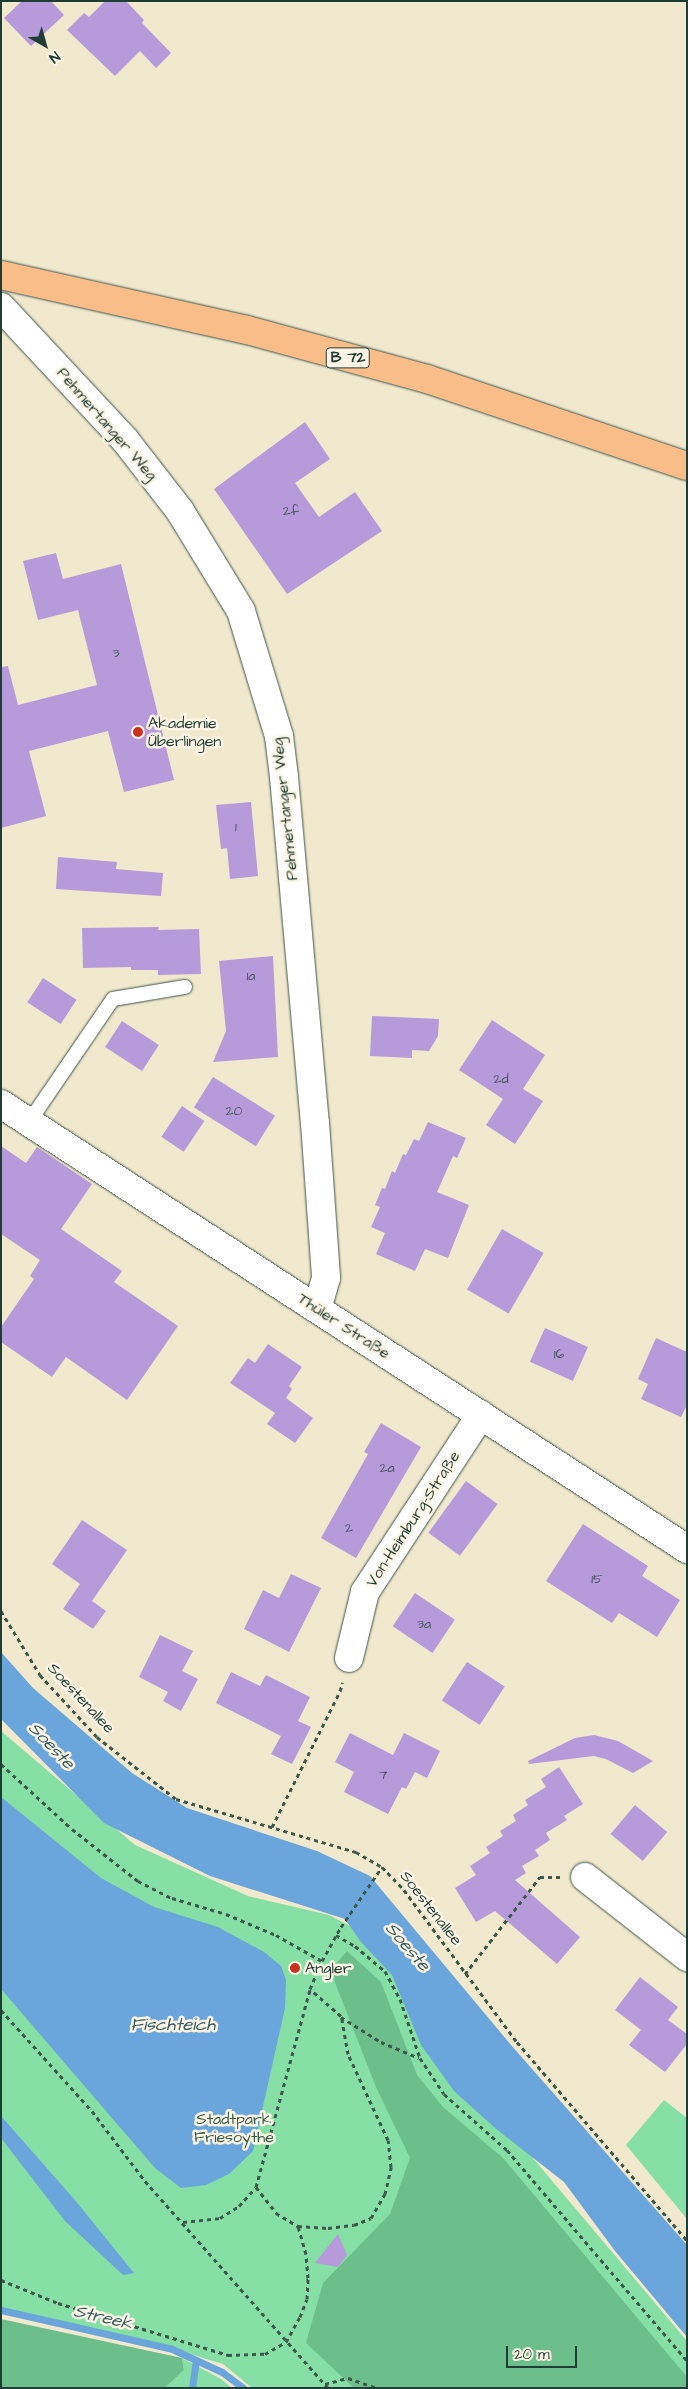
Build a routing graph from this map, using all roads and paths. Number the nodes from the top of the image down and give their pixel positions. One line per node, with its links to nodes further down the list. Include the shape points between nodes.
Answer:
1 (1, 275): 3 (highway, B 72, via 247,330 427,379)
2 (1, 307): 7 (street, Pehmertanger Weg, via 125,440 180,511 241,611 281,752 326,1278)
3 (687, 466)
4 (185, 987): 6 (lane, via 114,999)
5 (1, 1104): 6 (street, Thüler Straße)
6 (29, 1122): 7 (street, Thüler Straße)
7 (317, 1309): 8 (street, Thüler Straße)
8 (481, 1415): 9 (street, Thüler Straße); 11 (street, Von-Heimburg-Straße, via 365,1592)
9 (687, 1549)
10 (1, 1611): 13 (path, Soestenallee, via 40,1675 97,1737 176,1799)
11 (349, 1658): 13 (path, via 340,1691)
12 (1, 1764): 18 (path, via 72,1830 138,1881 172,1898 226,1914 276,1935)
13 (272, 1827): 14 (path, Soestenallee, via 356,1852)
14 (382, 1867): 16 (path); 19 (path, Soestenallee, via 404,1890)
15 (585, 1877): 17 (street); 19 (path, via 540,1877)
16 (336, 1936): 18 (path); 23 (path, via 355,1946 385,1971 400,1999)
17 (687, 1957)
18 (322, 1961): 20 (path)
19 (466, 1974): 27 (path, Soestenallee, via 517,2042)
20 (310, 1989): 22 (path); 24 (path)
21 (1, 2010): 25 (path, via 92,2111 144,2181)
22 (341, 2016): 23 (path, via 380,2042); 26 (path, via 348,2054 388,2140 391,2166 386,2194 371,2218 354,2225 328,2228)
23 (420, 2058): 30 (path, via 444,2094 506,2150)
24 (256, 2187): 25 (path, via 239,2206 220,2218); 26 (path, via 276,2213)
25 (183, 2222): 29 (path)
26 (298, 2226): 29 (path, via 306,2254 307,2299)
27 (687, 2240)
28 (1, 2280): 29 (path, via 58,2303 228,2355 265,2354)
29 (286, 2342): 31 (path)
30 (687, 2361)
31 (326, 2386): 32 (path, via 348,2378)
32 (377, 2388)

